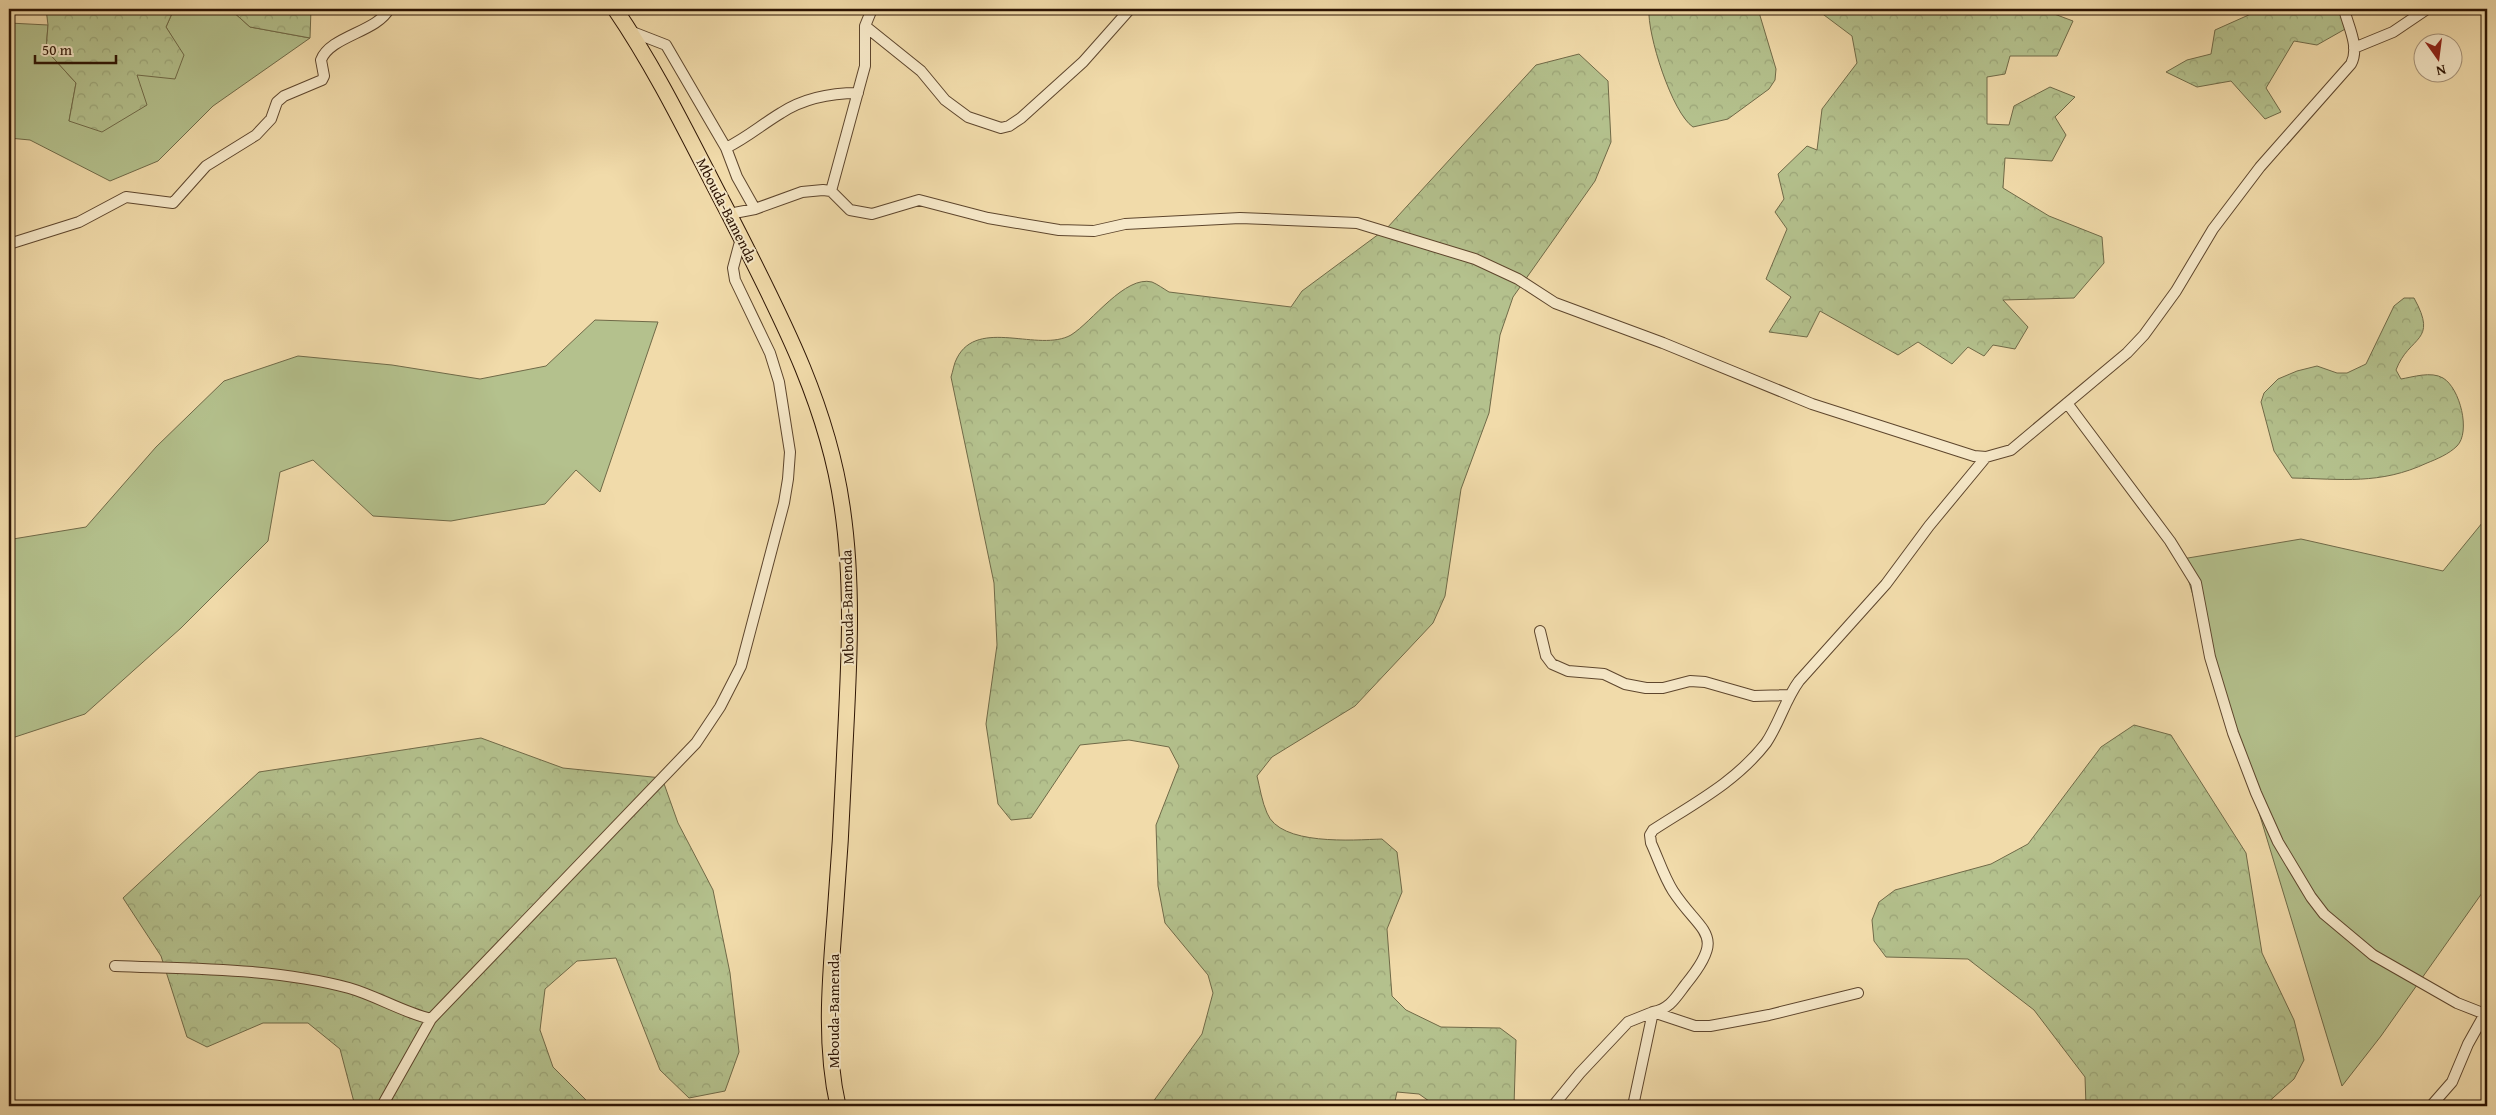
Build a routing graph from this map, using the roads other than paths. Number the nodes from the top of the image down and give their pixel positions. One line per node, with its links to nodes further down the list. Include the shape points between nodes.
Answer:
1 (389, 9): 16 (street, via 378,20 328,50 321,60 322,80 284,96 256,136 206,166 173,203 126,197 79,222)
2 (615, 9): 8 (highway, Mbouda-Bamenda)
3 (872, 9): 7 (street)
4 (1130, 9): 7 (street, via 1083,62 1010,126 1001,128 968,117 945,100 921,71)
5 (2344, 9): 9 (street)
6 (2427, 9): 9 (street, via 2393,32)
7 (865, 26): 10 (street, via 865,66)
8 (630, 31): 11 (street, via 666,45); 14 (highway, Mbouda-Bamenda, via 672,102)
9 (2354, 48): 17 (street, via 2351,64 2260,167 2213,229 2176,291 2144,335)
10 (858, 93): 11 (street, via 837,93 802,101 781,112 747,138); 12 (street)
11 (726, 148): 13 (street)
12 (831, 191): 13 (street, via 802,192); 18 (street, via 850,210 872,214 919,200 988,218 1059,230 1094,231 1125,224 1240,218 1356,223 1475,259 1518,279 1555,303 1664,343 1812,404 1974,456)
13 (754, 209): 14 (street)
14 (728, 214): 15 (highway, Mbouda-Bamenda)
15 (741, 238): 25 (street, via 734,262 735,280 770,353 779,382 790,452 784,503 741,666 720,707 696,743); 27 (highway, Mbouda-Bamenda, via 810,382 830,446 842,505 850,576 842,816 830,981 830,1045)
16 (9, 244)
17 (2067, 403): 18 (street, via 2011,450); 24 (street, via 2170,541 2196,583 2210,657 2233,734 2278,842 2311,896 2324,914 2373,955 2458,1003)
18 (1986, 457): 20 (street, via 1886,584)
19 (1540, 632): 20 (street, via 1546,656 1552,664 1568,671 1604,674 1625,684 1646,688 1663,688 1690,681 1754,696)
20 (1789, 695): 23 (street, via 1766,742 1732,778 1650,835 1672,889 1698,921 1708,942 1708,953 1702,965 1665,1010)
21 (115, 966): 25 (street, via 295,977 351,989 408,1014)
22 (1858, 993): 23 (street, via 1710,1026 1695,1026)
23 (1653, 1012): 28 (street, via 1628,1022); 29 (street)
24 (2486, 1012): 30 (street, via 2452,1082)
25 (431, 1019): 26 (street)
26 (382, 1106)
27 (838, 1106)
28 (1553, 1106)
29 (1633, 1106)
30 (2430, 1106)

